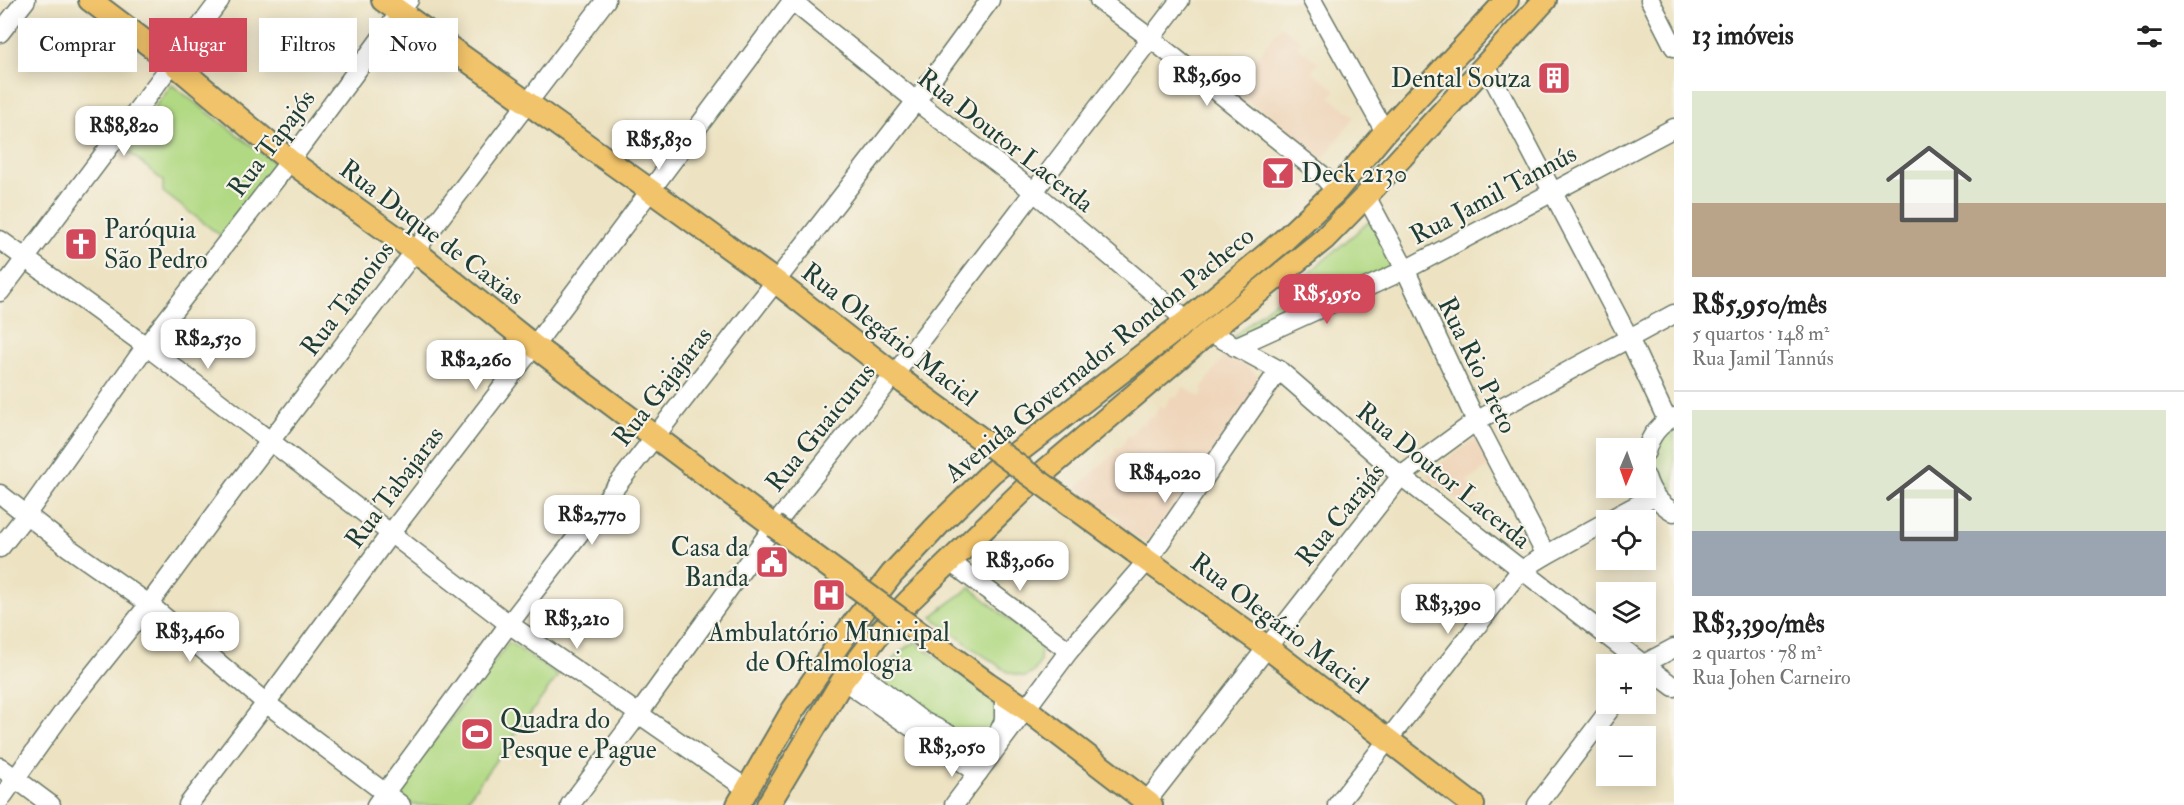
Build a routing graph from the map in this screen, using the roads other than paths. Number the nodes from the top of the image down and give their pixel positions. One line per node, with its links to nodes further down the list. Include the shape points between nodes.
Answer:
1 (26, 0): 15 (street)
2 (90, 0): 17 (main road, Rua Duque de Caxias)
3 (220, 0): 14 (street)
4 (606, 0): 23 (street, Rua Tamoios)
5 (792, 0): 22 (street, Rua Doutor Lacerda); 27 (street, Rua Tabajaras)
6 (990, 0): 22 (street, Rua Gajajaras)
7 (1099, 0): 16 (street)
8 (1180, 0): 16 (street, Rua Guaicurus)
9 (1312, 0): 25 (street)
10 (1507, 0): 25 (main road, Avenida Governador Rondon Pacheco)
11 (1545, 0): 19 (main road, Avenida Governador Rondon Pacheco)
12 (1650, 0): 18 (street)
13 (397, 4): 23 (main road, Rua Olegário Maciel); 26 (street, Rua Tapajós)
14 (206, 18)
15 (0, 33)
16 (1150, 38): 28 (street, Rua Guaicurus); 29 (street, via 1322,175)
17 (149, 45)
18 (1674, 47)
19 (1486, 65): 30 (street); 31 (main road, Avenida Governador Rondon Pacheco)
20 (165, 72): 34 (street)
21 (184, 72): 26 (main road, Rua Duque de Caxias)
22 (916, 101): 28 (street, Rua Doutor Lacerda); 36 (street, Rua Gajajaras)
23 (528, 103): 27 (main road, Rua Olegário Maciel); 33 (street, Rua Tamoios)
24 (1674, 128): 30 (street, Rua Jamil Tannús)
25 (1385, 132): 29 (main road, Avenida Governador Rondon Pacheco)
26 (290, 161): 33 (main road, Rua Duque de Caxias); 42 (street, Rua Tapajós)
27 (651, 190): 36 (main road, Rua Olegário Maciel); 43 (street, Rua Tabajaras)
28 (1033, 191): 39 (street, Rua Doutor Lacerda); 46 (street, Rua Guaicurus)
29 (1336, 191): 39 (main road, Avenida Governador Rondon Pacheco)
30 (1553, 191): 35 (street, Rua Jamil Tannús); 41 (street)
31 (1366, 196): 35 (street, Rua Rio Preto); 40 (main road, Avenida Governador Rondon Pacheco, via 1324,239)
32 (0, 240): 34 (street)
33 (415, 251): 43 (main road, Rua Duque de Caxias); 51 (street, Rua Tamoios)
34 (26, 259): 37 (street); 42 (street)
35 (1405, 270): 44 (street, Rua Jamil Tannús); 48 (street, Rua Rio Preto)
36 (775, 281): 46 (main road, Rua Olegário Maciel); 49 (street, Rua Gajajaras)
37 (0, 292)
38 (1674, 314): 41 (street, Rua Carajás)
39 (1187, 321): 86 (main road, Avenida Governador Rondon Pacheco, via 992,472 892,574 793,710)
40 (1209, 332): 44 (street, Rua Doutor Lacerda); 65 (main road, Avenida Governador Rondon Pacheco, via 1031,483)
41 (1629, 338): 47 (street); 48 (street, Rua Carajás)
42 (146, 346): 51 (street); 58 (street, Rua Tapajós)
43 (534, 346): 49 (main road, Rua Duque de Caxias); 61 (street, Rua Tabajaras)
44 (1235, 347): 45 (street, Rua Doutor Lacerda)
45 (1279, 370): 52 (street, Rua Doutor Lacerda); 64 (street)
46 (900, 379): 59 (street, Rua Guaicurus); 64 (main road, Rua Olegário Maciel, bridge)
47 (1671, 419): 50 (street)
48 (1476, 421): 52 (street, Rua Carajás); 63 (street, Rua Rio Preto)
49 (655, 438): 59 (main road, Rua Duque de Caxias); 68 (street, Rua Gajajaras)
50 (1651, 438)
51 (271, 440): 61 (street); 67 (street, Rua Tamoios)
52 (1401, 476): 66 (street, Rua Doutor Lacerda); 69 (street, Rua Carajás)
53 (0, 494): 58 (street)
54 (1650, 498): 56 (street)
55 (1656, 498): 57 (street)
56 (1628, 510)
57 (1674, 512)
58 (26, 515): 62 (street, Rua Tapajós); 67 (street)
59 (774, 526): 77 (main road, Rua Duque de Caxias, bridge); 81 (street, Rua Guaicurus)
60 (1596, 528): 63 (street)
61 (390, 534): 68 (street); 78 (street, Rua Tabajaras)
62 (0, 548)
63 (1546, 555): 66 (street)
64 (1141, 556): 69 (main road, Rua Olegário Maciel); 71 (street)
65 (949, 561): 71 (street); 74 (main road, Avenida Governador Rondon Pacheco, via 881,631)
66 (1520, 571): 72 (street, Rua Doutor Lacerda); 82 (street)
67 (149, 604): 78 (street); 85 (street, Rua Tamoios)
68 (509, 624): 81 (street); 87 (street, Rua Gajajaras)
69 (1268, 648): 82 (main road, Rua Olegário Maciel); 89 (street, Rua Carajás)
70 (1674, 648): 73 (street)
71 (1069, 651): 79 (street)
72 (1629, 654)
73 (1656, 658)
74 (848, 674): 77 (street, via 921,720 972,746 995,739 1004,721); 84 (street); 94 (main road, Avenida Governador Rondon Pacheco)
75 (1656, 674): 76 (street, Rua Doutor Lacerda)
76 (1674, 687)
77 (995, 688): 79 (main road, Rua Duque de Caxias)
78 (266, 703): 87 (street); 91 (street, Rua Tabajaras)
79 (1026, 709): 84 (street); 89 (main road)
80 (1606, 714): 98 (street)
81 (638, 715): 86 (street); 93 (street, Rua Guaicurus)
82 (1388, 740): 96 (street); 97 (main road, Rua Olegário Maciel)
83 (0, 767): 85 (street)
84 (978, 773): 95 (street)
85 (16, 779): 88 (street, Rua Tamoios); 90 (street)
86 (742, 797)
87 (381, 799): 92 (street)
88 (0, 800)
89 (1147, 804)
90 (51, 805)
91 (188, 805)
92 (400, 805)
93 (570, 805)
94 (768, 805)
95 (954, 805)
96 (1337, 805)
97 (1473, 805)
98 (1537, 805)

